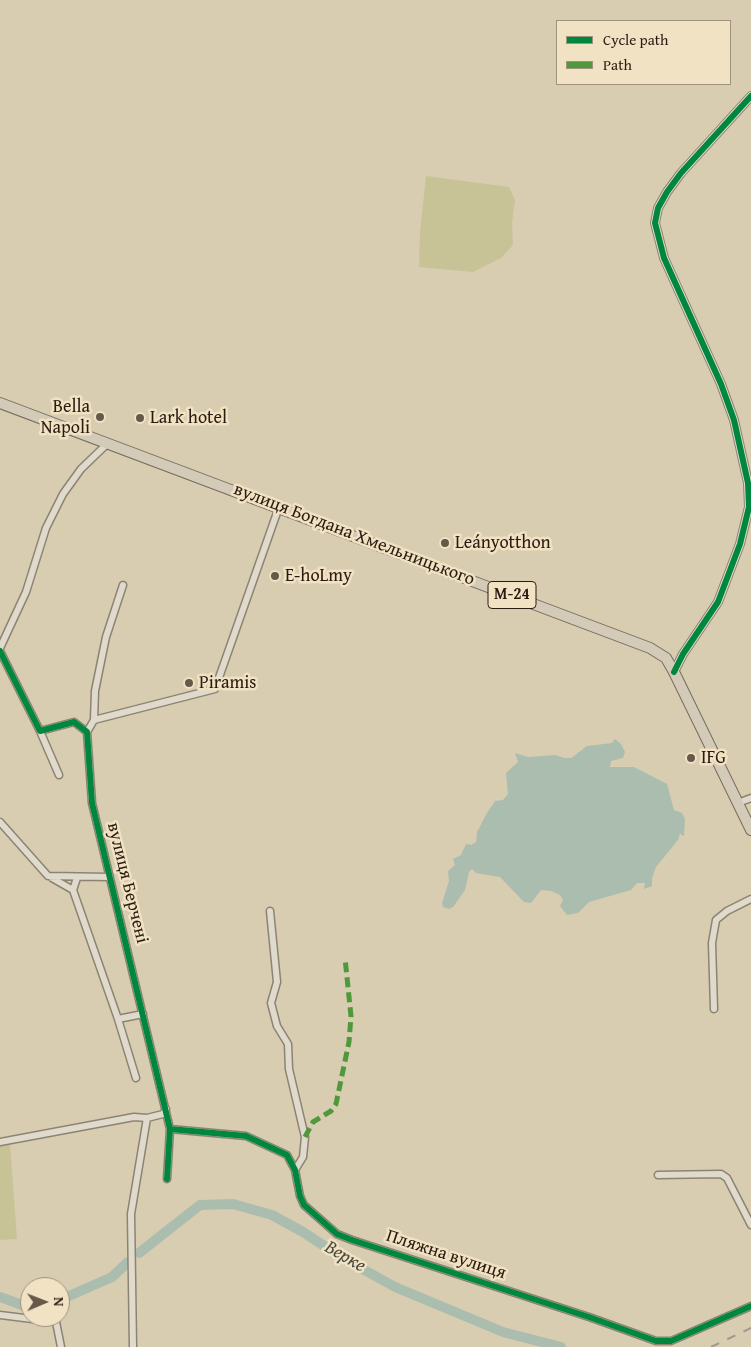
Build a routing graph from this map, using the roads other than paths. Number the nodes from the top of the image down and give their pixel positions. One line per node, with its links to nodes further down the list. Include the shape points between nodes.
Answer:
1 (751, 96): 7 (street, via 681,173 658,208 655,223 664,258 734,420 748,483 749,507 740,544 718,602)
2 (0, 403): 3 (highway, вулиця Богдана Хмельницького / М-24)
3 (108, 443): 4 (highway, вулиця Богдана Хмельницького / М-24); 6 (street, via 81,469 63,494 46,528 26,592)
4 (279, 507): 7 (highway, вулиця Богдана Хмельницького / М-24, via 650,648 666,658); 8 (street, via 215,689)
5 (123, 585): 8 (street, via 106,637 95,691)
6 (0, 649): 9 (street)
7 (674, 672): 13 (highway, вулиця Богдана Хмельницького / М-24)
8 (94, 720): 10 (street)
9 (40, 731): 10 (street, via 74,722); 11 (street)
10 (87, 732): 17 (street, вулиця Берчені, via 92,803)
11 (59, 775)
12 (751, 798): 13 (street)
13 (738, 803): 15 (highway, вулиця Богдана Хмельницького / М-24)
14 (0, 822): 16 (street)
15 (751, 830)
16 (48, 876): 18 (street, вулиця Берчені); 19 (street)
17 (110, 877): 18 (street, вулиця Берчені); 23 (street, вулиця Берчені)
18 (77, 878): 19 (street)
19 (72, 890): 24 (street)
20 (751, 898): 22 (street, via 716,920 712,943)
21 (270, 911): 30 (street, via 277,982 271,1004 277,1026 288,1044 289,1069 305,1137 304,1157)
22 (714, 1009)
23 (143, 1014): 24 (street); 26 (street, вулиця Берчені)
24 (118, 1019): 25 (street)
25 (136, 1078)
26 (166, 1109): 27 (street, via 163,1114); 28 (street, вулиця Берчені)
27 (147, 1118): 29 (street, via 140,1116); 37 (street, via 131,1214)
28 (170, 1129): 30 (street, Пляжна вулиця, via 246,1136 287,1155); 32 (street, вулиця Берчені)
29 (0, 1142)
30 (295, 1170): 34 (street, Пляжна вулиця, via 304,1205 338,1234 656,1341 671,1341)
31 (658, 1175): 33 (street, via 721,1174 727,1178)
32 (167, 1179)
33 (751, 1225)
34 (751, 1306)
35 (0, 1315): 36 (street, via 56,1322)
36 (61, 1347)
37 (133, 1347)

